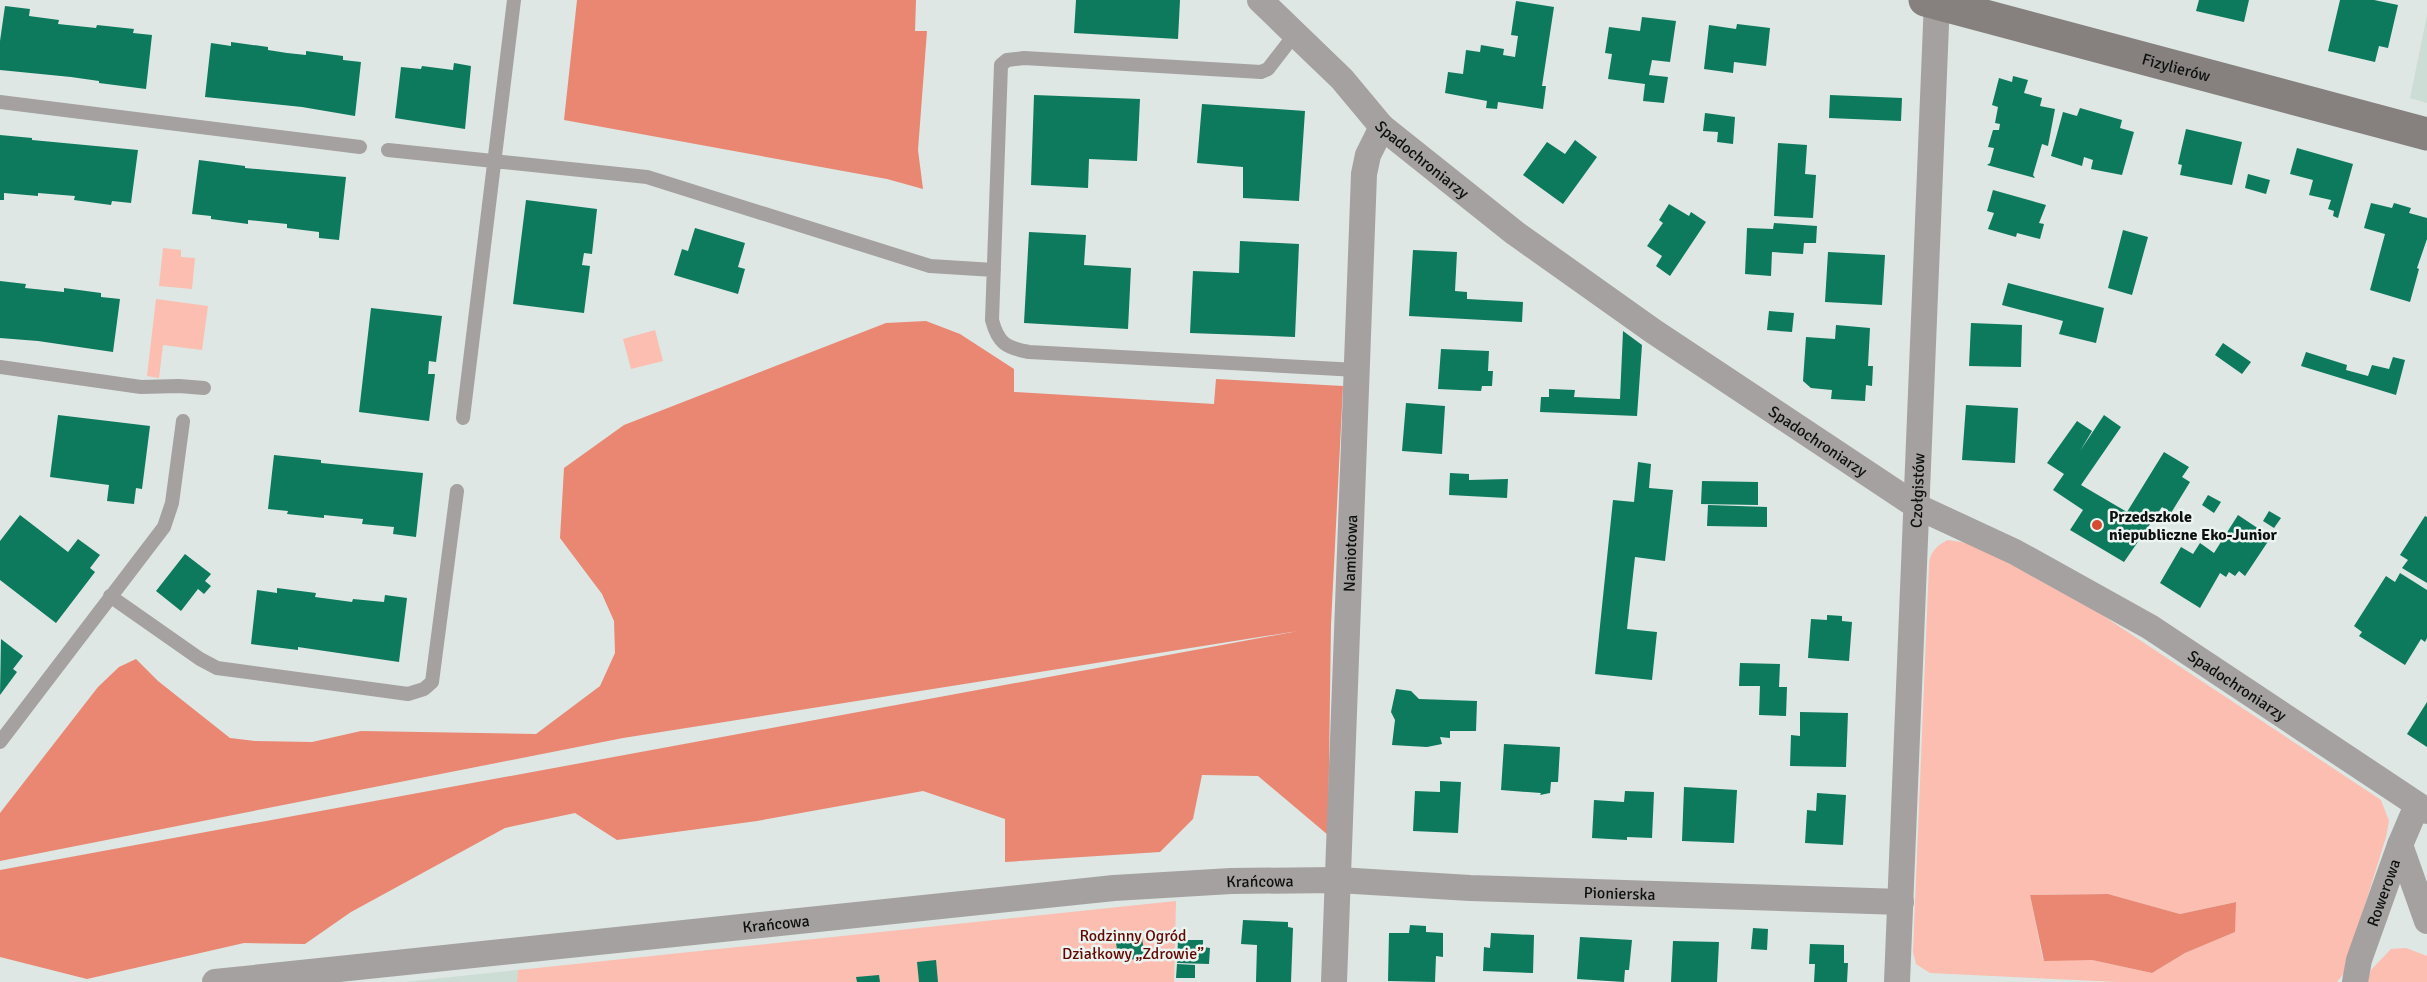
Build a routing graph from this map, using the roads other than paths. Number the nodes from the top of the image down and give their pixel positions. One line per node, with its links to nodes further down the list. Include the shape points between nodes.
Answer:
1 (514, 0): 10 (lane)
2 (1260, 0): 4 (street, Spadochroniarzy)
3 (1933, 1): 7 (street, Fizylierów); 18 (street, Czołgistów)
4 (1295, 34): 6 (street, Spadochroniarzy, via 1342,79); 11 (lane, via 1268,69 1261,72 1007,60 1001,65)
5 (0, 102): 8 (lane)
6 (1382, 127): 13 (street, Namiotowa, via 1368,155 1364,174); 18 (street, Spadochroniarzy, via 1533,246 1653,331)
7 (2427, 134)
8 (360, 147)
9 (388, 150): 10 (lane)
10 (493, 160): 11 (lane, via 647,177 930,266); 15 (lane)
11 (993, 270): 13 (lane, via 992,320 996,336 1017,350)
12 (0, 367): 14 (lane, via 141,387)
13 (1357, 370): 23 (street, Namiotowa)
14 (204, 388)
15 (463, 418)
16 (183, 421): 19 (lane, via 172,503 164,526)
17 (457, 491): 19 (lane, via 432,682 419,691 408,694 217,668)
18 (1918, 507): 21 (street, Spadochroniarzy, via 2015,552 2150,627); 24 (street, Czołgistów)
19 (110, 596): 20 (lane)
20 (0, 742)
21 (2422, 808): 22 (street, Rowerowa)
22 (2400, 845): 25 (street); 29 (street, Rowerowa, via 2359,960)
23 (1338, 880): 24 (street, Pionierska); 26 (street, Krańcowa, via 1114,888); 27 (street, Namiotowa)
24 (1900, 902): 28 (street, Czołgistów)
25 (2427, 921)
26 (215, 982)
27 (1334, 982)
28 (1897, 982)
29 (2355, 982)

